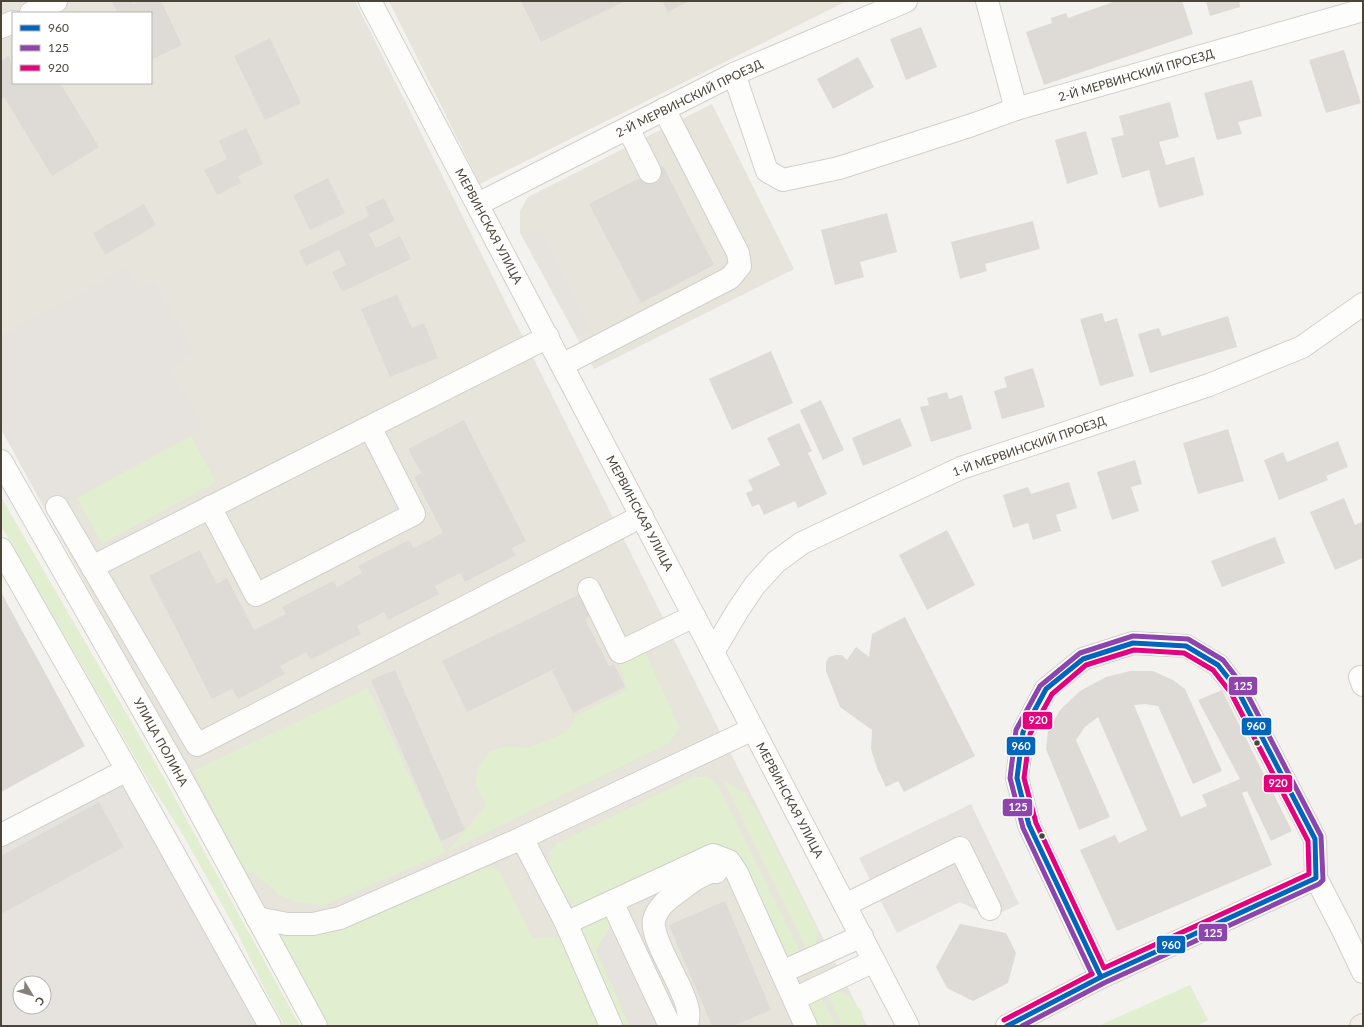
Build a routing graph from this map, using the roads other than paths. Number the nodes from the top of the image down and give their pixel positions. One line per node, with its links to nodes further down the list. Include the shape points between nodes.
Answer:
1 (56, 1): 6 (street)
2 (370, 1): 14 (street, МЕРВИНСКАЯ УЛИЦА)
3 (906, 1): 9 (street, 2-Й МЕРВИНСКИЙ ПРОЕЗД)
4 (987, 1): 11 (street)
5 (1363, 10): 11 (street, 2-Й МЕРВИНСКИЙ ПРОЕЗД)
6 (33, 12)
7 (12, 22): 8 (street)
8 (1, 27)
9 (734, 74): 10 (street, 2-Й МЕРВИНСКИЙ ПРОЕЗД); 11 (street, 2-Й МЕРВИНСКИЙ ПРОЕЗД, via 767,171 783,180 839,168)
10 (664, 109): 12 (street, 2-Й МЕРВИНСКИЙ ПРОЕЗД); 17 (street, via 738,253 740,266 730,278)
11 (1016, 109)
12 (628, 128): 13 (street); 14 (street, 2-Й МЕРВИНСКИЙ ПРОЕЗД)
13 (650, 172)
14 (478, 204): 16 (street, МЕРВИНСКАЯ УЛИЦА)
15 (1363, 304): 27 (street, 1-Й МЕРВИНСКИЙ ПРОЕЗД, via 1302,347 1210,385 961,468 802,543 776,562 754,585)
16 (548, 337): 17 (street, МЕРВИНСКАЯ УЛИЦА); 18 (street)
17 (562, 364): 22 (street, МЕРВИНСКАЯ УЛИЦА)
18 (370, 427): 21 (street); 21 (street, via 414,514 256,595)
19 (1, 461): 36 (street, УЛИЦА ПОЛИНА, via 177,770)
20 (57, 507): 24 (street)
21 (210, 507): 24 (street)
22 (642, 516): 24 (street, via 197,745); 26 (street, МЕРВИНСКАЯ УЛИЦА)
23 (1, 549): 29 (street)
24 (92, 567)
25 (589, 589): 26 (street, via 620,652)
26 (694, 616): 27 (street, МЕРВИНСКАЯ УЛИЦА)
27 (713, 652): 28 (street, МЕРВИНСКАЯ УЛИЦА)
28 (753, 729): 31 (street); 34 (street, МЕРВИНСКАЯ УЛИЦА)
29 (127, 770): 30 (street); 45 (street)
30 (1, 835)
31 (522, 838): 36 (street, via 340,918 313,924 287,924); 37 (street)
32 (1316, 878): 42 (street); 43 (street); 43 (street, via 1315,839 1237,689 1218,666 1186,646 1133,643 1084,660 1046,689 1023,732 1017,778 1029,825)
33 (612, 902): 37 (street); 38 (street, via 713,855 729,861); 48 (street)
34 (845, 905): 35 (street, via 960,848); 39 (street, МЕРВИНСКАЯ УЛИЦА)
35 (990, 909)
36 (257, 918): 46 (street, УЛИЦА ПОЛИНА)
37 (566, 923): 47 (street)
38 (764, 934): 41 (street); 49 (street, via 753,928 725,877 714,871 701,875 659,909 654,921 656,936 684,998 688,1011)
39 (862, 936): 40 (street, МЕРВИНСКАЯ УЛИЦА); 41 (street)
40 (874, 961): 44 (street); 51 (street, МЕРВИНСКАЯ УЛИЦА)
41 (782, 972): 44 (street)
42 (1363, 972)
43 (1101, 978): 52 (street)
44 (794, 999): 50 (street)
45 (270, 1026)
46 (316, 1026)
47 (611, 1026)
48 (670, 1026)
49 (687, 1026)
50 (806, 1026)
51 (908, 1026)
52 (1007, 1026)

